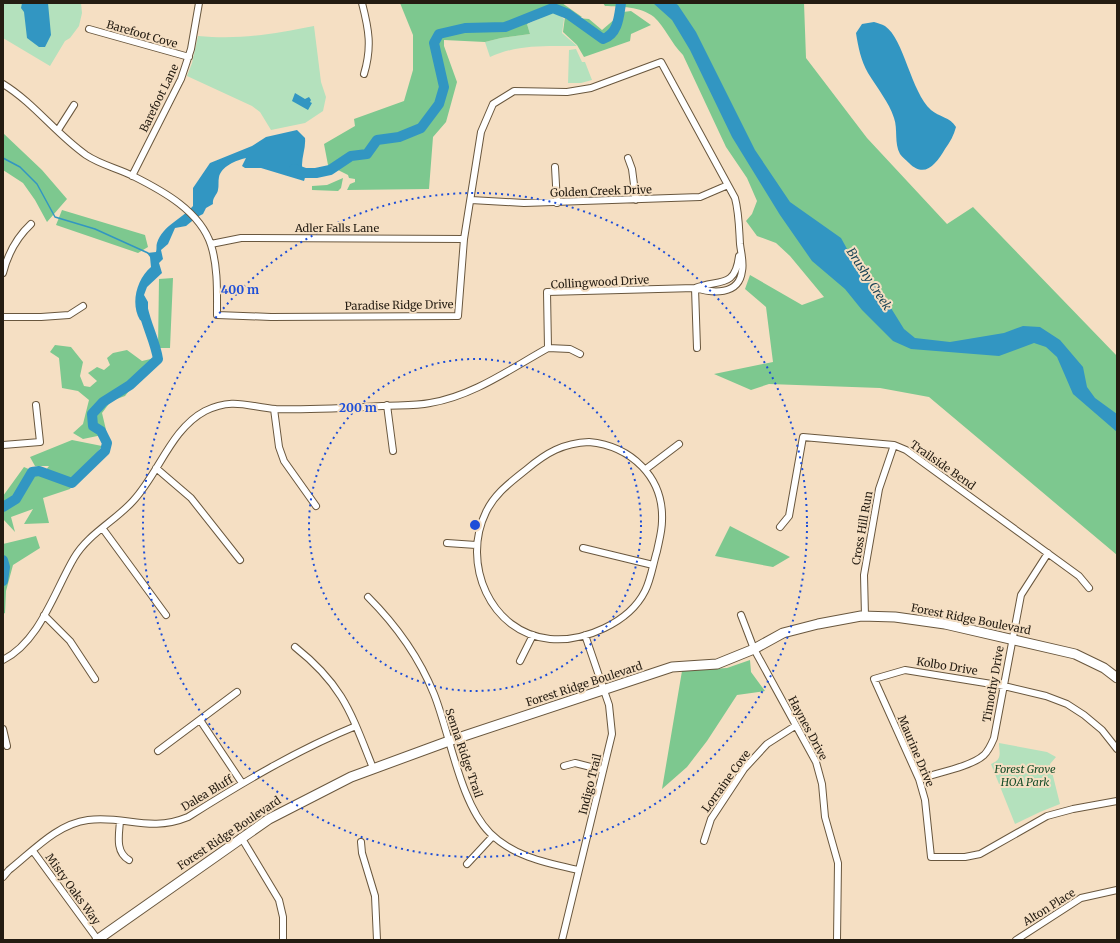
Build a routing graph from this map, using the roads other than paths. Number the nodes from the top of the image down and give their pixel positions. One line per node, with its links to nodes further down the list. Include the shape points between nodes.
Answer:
1 (199, 3): 4 (street, Barefoot Lane)
2 (362, 3): 6 (street, via 370,44)
3 (89, 29): 4 (street, Barefoot Cove)
4 (188, 57): 12 (street, Barefoot Lane, via 181,79)
5 (661, 62): 13 (street, Collingwood Drive); 14 (street, Paradise Ridge Drive, via 591,88 567,92 514,91 493,104 481,132)
6 (364, 74)
7 (3, 84): 9 (street, Paradise Ridge Drive)
8 (74, 105): 9 (street)
9 (58, 130): 12 (street, Paradise Ridge Drive, via 74,146 101,165)
10 (628, 158): 15 (street, via 634,177)
11 (555, 167): 16 (street)
12 (132, 176): 20 (street, Paradise Ridge Drive, via 180,204 201,227)
13 (728, 185): 15 (street, Golden Creek Drive, via 700,197); 19 (street, Collingwood Drive, via 739,213)
14 (471, 200): 16 (street, Golden Creek Drive, via 524,204); 18 (street, Paradise Ridge Drive)
15 (636, 200): 16 (street, Golden Creek Drive)
16 (557, 202)
17 (31, 224): 21 (street, via 20,234 10,250)
18 (464, 239): 20 (street, Adler Falls Lane, via 241,238); 20 (street, Paradise Ridge Drive, via 458,316 217,315 217,282)
19 (740, 243): 22 (street, Collingwood Drive, via 737,271 730,280); 22 (street, Collingwood Drive, via 742,272 740,281 732,289 708,292)
20 (211, 244)
21 (3, 273)
22 (695, 288): 25 (street, Collingwood Drive, via 546,292); 26 (street)
23 (83, 306): 24 (street, via 69,315)
24 (3, 317)
25 (548, 348): 27 (street, via 570,349); 29 (street, via 464,393 428,404)
26 (697, 348)
27 (580, 354)
28 (36, 405): 32 (street, via 40,442)
29 (387, 405): 30 (street, via 331,409); 34 (street)
30 (274, 409): 35 (street, via 246,403 228,404 207,410 188,421); 37 (street, via 279,447 284,461)
31 (679, 444): 36 (street)
32 (3, 445)
33 (894, 445): 38 (street, Trailside Bend, via 803,437 789,516); 43 (street, Trailside Bend, via 906,450); 51 (street, Cross Hill Run, via 879,489 873,520 864,575)
34 (393, 451)
35 (156, 468): 39 (street, via 133,501); 44 (street, via 191,498)
36 (646, 469): 41 (street, via 629,454 603,443 579,442 561,446 544,455 495,497 482,521); 45 (street, via 658,492 662,512 661,530)
37 (316, 506)
38 (780, 527)
39 (102, 529): 49 (street, via 91,537 74,557); 50 (street)
40 (447, 543): 41 (street)
41 (476, 545): 52 (street, via 479,574 492,604 508,622)
42 (583, 548): 45 (street)
43 (1048, 553): 46 (street, Trailside Bend, via 1080,576); 54 (street, Timothy Drive, via 1021,595)
44 (240, 560)
45 (653, 565): 53 (street, via 645,592 634,607 611,624)
46 (1090, 588)
47 (368, 597): 69 (street, Senna Ridge Trail, via 381,610 417,659 434,695)
48 (741, 614): 56 (street, Haynes Drive)
49 (44, 615): 57 (street, via 22,646); 60 (street, via 70,641)
50 (166, 615)
51 (865, 616): 54 (street, Forest Ridge Boulevard, via 945,624); 56 (street, Forest Ridge Boulevard, via 783,633)
52 (533, 635): 53 (street, via 560,639); 58 (street)
53 (585, 635): 63 (street, Indigo Trail)
54 (1012, 639): 59 (street, Forest Ridge Boulevard, via 1075,654 1104,668); 62 (street, Timothy Drive)
55 (295, 647): 66 (street, via 312,660 331,681 347,705)
56 (754, 650): 63 (street, Forest Ridge Boulevard, via 717,664 672,667); 67 (street, Haynes Drive)
57 (3, 660)
58 (520, 661)
59 (1117, 678)
60 (95, 679)
61 (874, 679): 62 (street, Kolbo Drive, via 905,670); 76 (street, Maurine Drive)
62 (1004, 686): 71 (street, Kolbo Drive, via 1067,704 1102,730); 76 (street, Timothy Drive, via 994,738 983,756)
63 (604, 690): 69 (street, Forest Ridge Boulevard); 75 (street, Indigo Trail, via 611,714 612,734)
64 (237, 692): 65 (street)
65 (200, 720): 72 (street); 77 (street)
66 (356, 726): 74 (street); 77 (street, Dalea Bluff, via 326,738)
67 (795, 726): 82 (street, Lorraine Cove, via 767,744 744,769 711,819); 94 (street, Haynes Drive, via 816,762 822,784 825,817 838,863)
68 (3, 729): 70 (street)
69 (449, 741): 74 (street, Forest Ridge Boulevard); 80 (street, Senna Ridge Trail, via 473,810)
70 (7, 746)
71 (1117, 749)
72 (158, 751)
73 (564, 766): 75 (street, via 575,763)
74 (373, 768): 81 (street, Forest Ridge Boulevard, via 295,804)
75 (604, 770): 87 (street, Indigo Trail)
76 (918, 779): 78 (street, Maurine Drive, via 925,800 931,858 980,854 1047,816)
77 (242, 783): 79 (street, Dalea Bluff, via 188,817 175,822 158,825)
78 (1117, 801)
79 (120, 821): 84 (street, Dalea Bluff, via 89,819 64,827); 85 (street, via 120,848)
80 (493, 836): 86 (street); 87 (street, Senna Ridge Trail, via 527,857)
81 (241, 837): 90 (street, Forest Ridge Boulevard); 91 (street, via 277,896 283,917)
82 (704, 841)
83 (361, 842): 92 (street, via 375,896)
84 (33, 851): 88 (street, Dalea Bluff); 90 (street, Misty Oaks Way)
85 (129, 860)
86 (467, 864)
87 (578, 870): 93 (street, Indigo Trail)
88 (3, 877)
89 (1117, 890): 95 (street, Alton Place, via 1081,898)
90 (97, 940)
91 (284, 940)
92 (377, 940)
93 (562, 940)
94 (837, 940)
95 (1016, 940)

